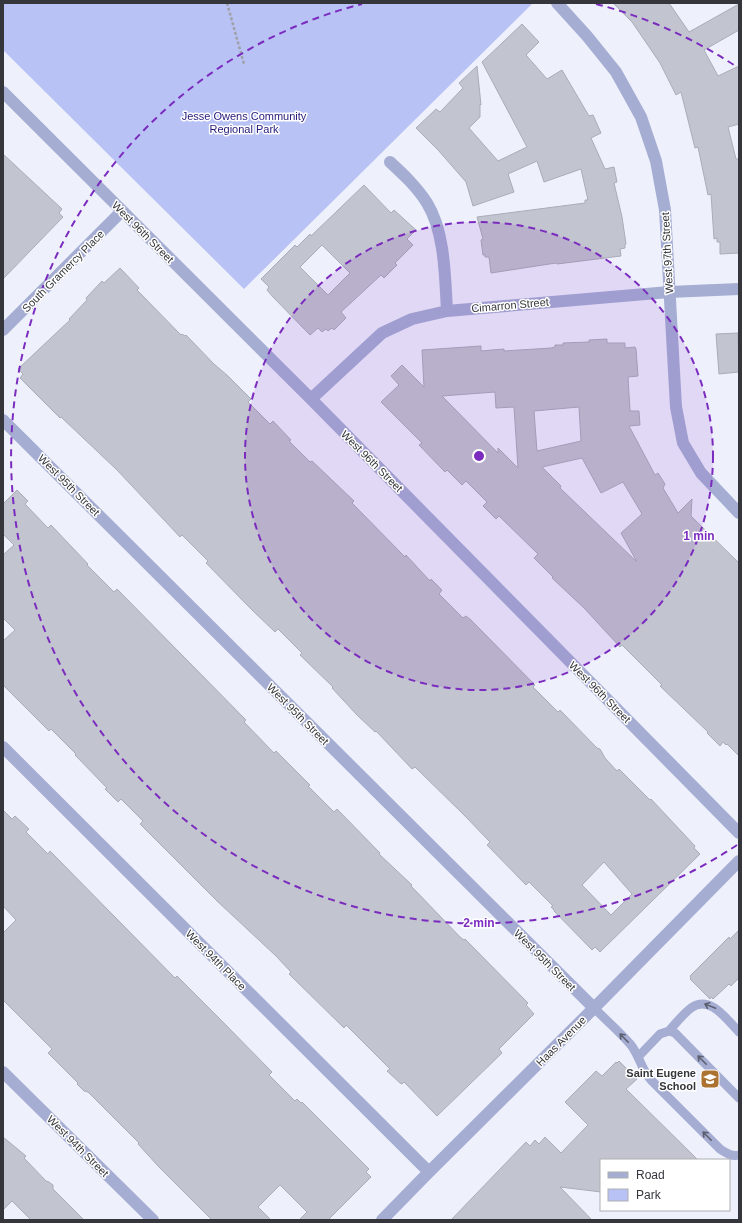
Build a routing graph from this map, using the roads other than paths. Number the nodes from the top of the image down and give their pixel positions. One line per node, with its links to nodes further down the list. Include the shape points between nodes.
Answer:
1 (557, 3): 6 (street, West 97th Street, via 616,72 641,117 656,161 663,203)
2 (3, 92): 4 (street, West 96th Street)
3 (390, 162): 7 (street, via 411,181 427,204 438,228)
4 (122, 211): 8 (street, South Gramercy Place); 9 (street, West 96th Street)
5 (739, 289): 6 (street, Cimarron Street)
6 (669, 292): 7 (street, Cimarron Street); 11 (street, West 97th Street, via 676,407 683,443 701,473)
7 (447, 311): 9 (street, Cimarron Street, via 412,319 382,333)
8 (3, 330)
9 (311, 399): 13 (street, West 96th Street)
10 (3, 420): 15 (street, West 95th Street)
11 (739, 513)
12 (3, 747): 22 (street, West 94th Place)
13 (739, 833)
14 (739, 861): 15 (street, Haas Avenue)
15 (594, 1008): 18 (lane, one-way to 15, via 632,1046); 22 (street, Haas Avenue)
16 (669, 1030): 17 (lane, one-way to 16, via 715,1007 707,1004 691,1008); 18 (lane, via 660,1034); 20 (lane, one-way to 16, via 675,1033)
17 (739, 1032)
18 (638, 1057): 21 (lane, one-way to 18, via 728,1154 720,1149 644,1073)
19 (3, 1072): 23 (street, West 94th Street)
20 (739, 1098)
21 (739, 1155)
22 (429, 1172): 24 (street, Haas Avenue)
23 (153, 1220)
24 (382, 1220)

